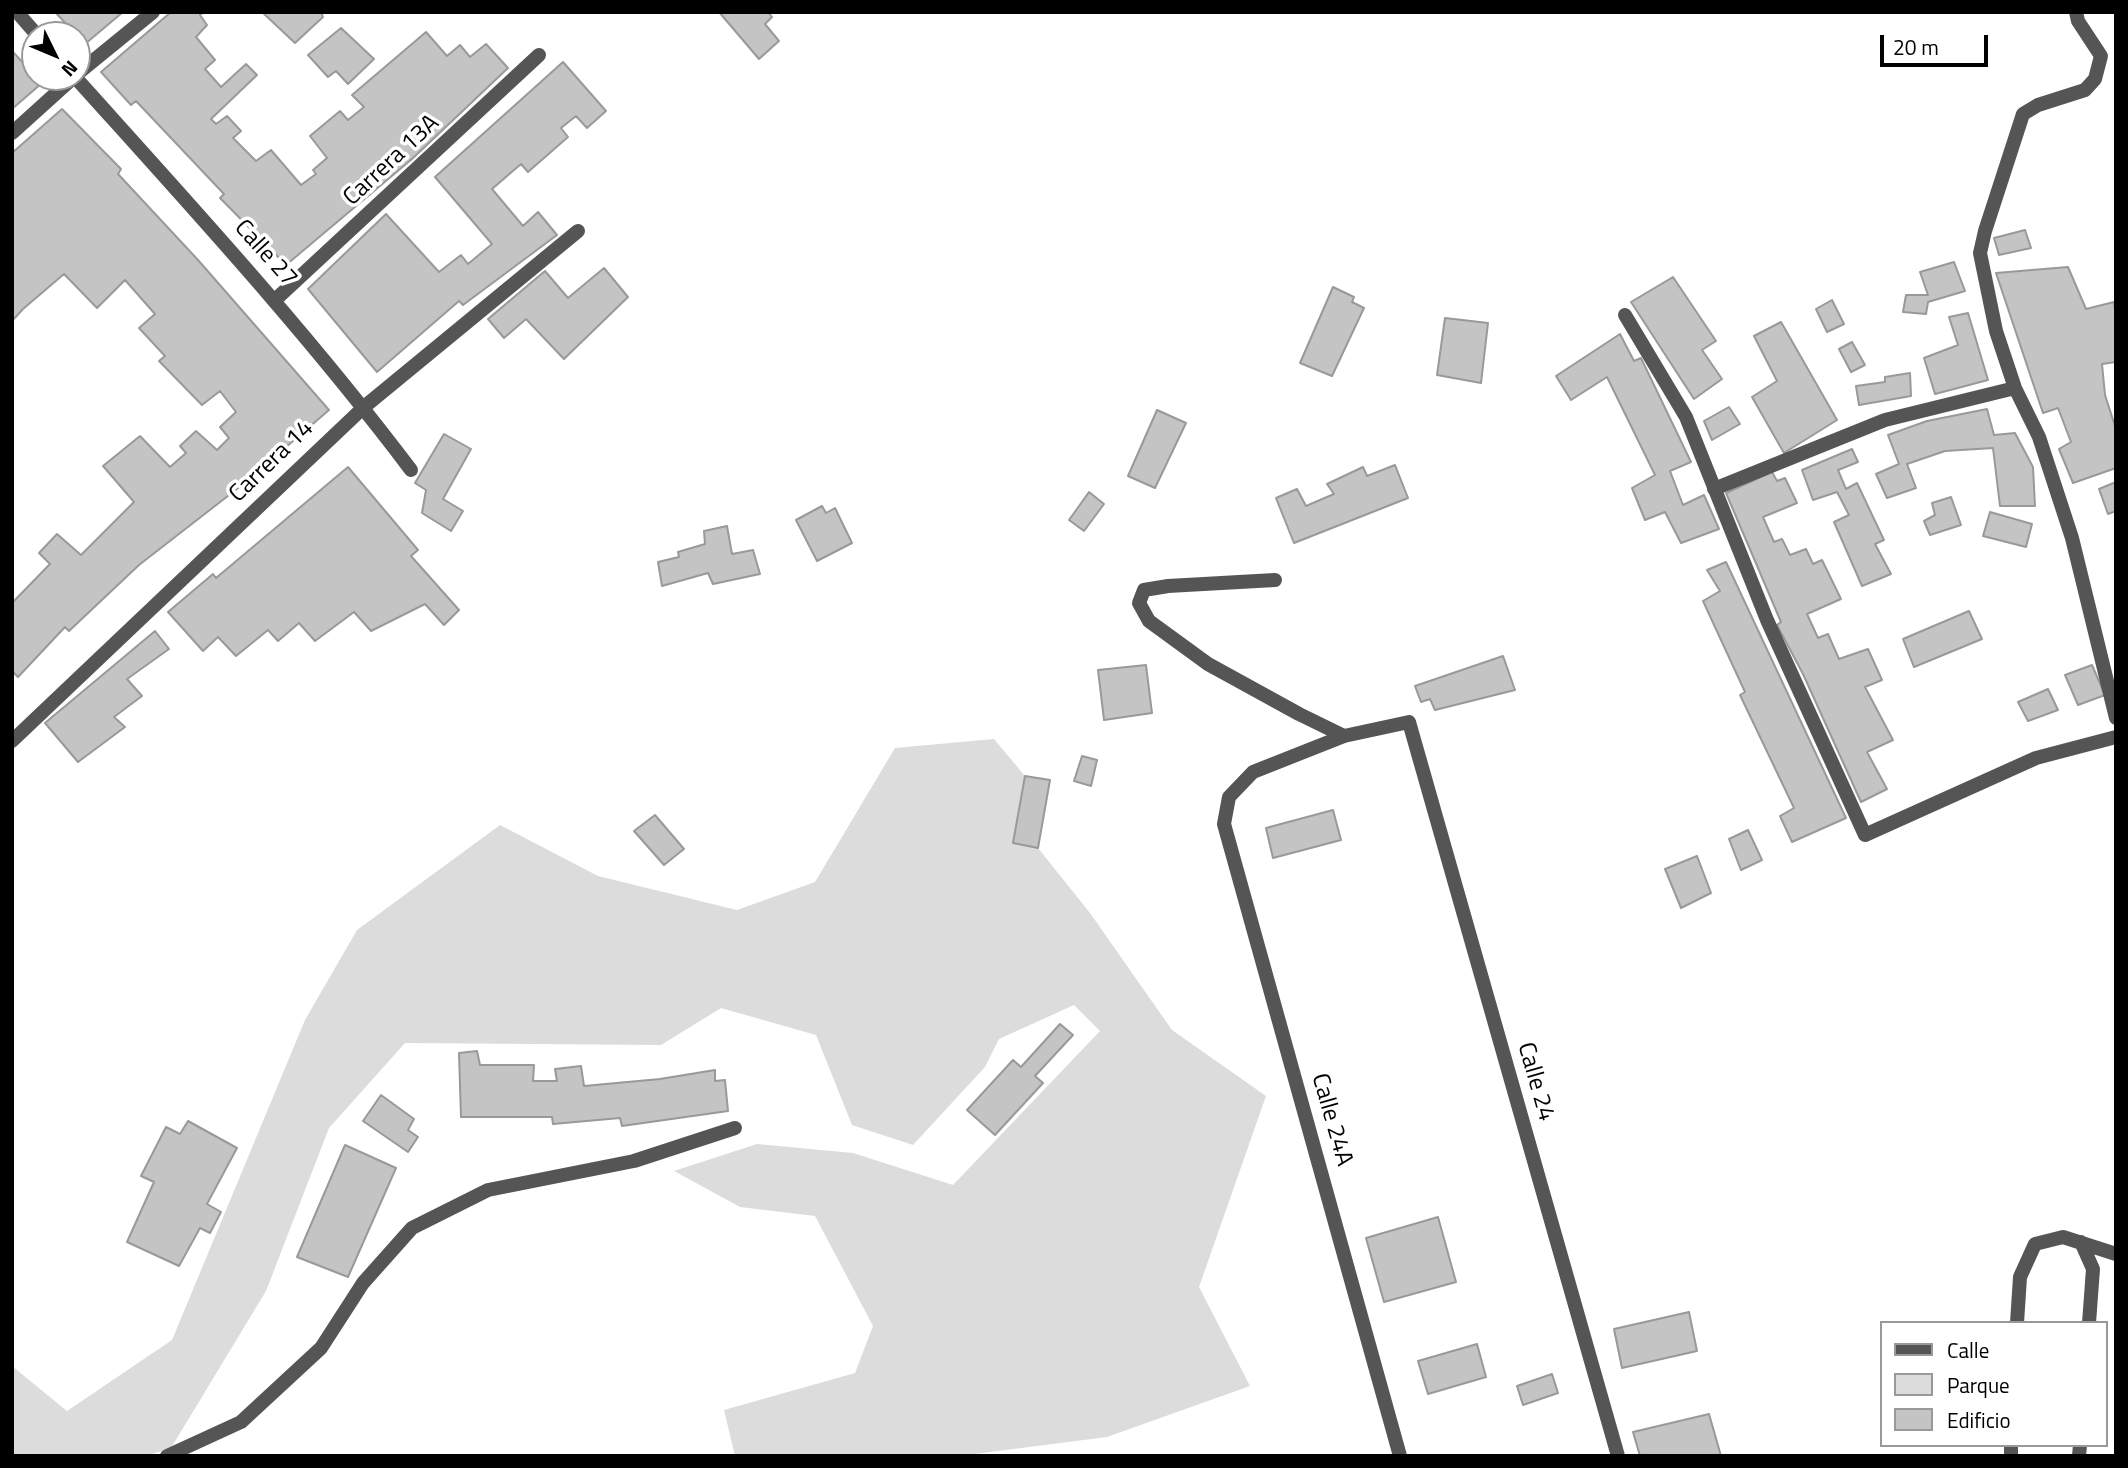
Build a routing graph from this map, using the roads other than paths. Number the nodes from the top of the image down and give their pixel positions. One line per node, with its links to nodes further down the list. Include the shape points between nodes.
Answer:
1 (153, 12): 4 (street)
2 (2076, 12): 11 (street, via 2101,56 2095,79 2085,90 2024,114 1980,253 1996,331)
3 (539, 55): 9 (street, Carrera 13A)
4 (91, 63)
5 (58, 91): 7 (street)
6 (88, 91): 9 (street, Calle 27)
7 (12, 133)
8 (578, 231): 12 (street, Carrera 14)
9 (275, 300): 12 (street, Calle 27)
10 (1625, 316): 14 (street, via 1686,416)
11 (2015, 388): 14 (street, via 1885,420); 16 (street, via 2039,437 2072,538)
12 (364, 407): 13 (street, Calle 27); 19 (street, Carrera 14)
13 (411, 470)
14 (1714, 489): 18 (street, via 1864,835 2036,758)
15 (1276, 580): 17 (street, via 1144,590 1139,603 1149,621 1208,664)
16 (2116, 719)
17 (1344, 736): 26 (street, Calle 24A, via 1253,772 1228,797 1224,824); 27 (street, Calle 24, via 1409,722)
18 (2116, 737)
19 (12, 741)
20 (735, 1128): 25 (street, via 634,1161 488,1190 412,1228 363,1283 321,1348 241,1422)
21 (2081, 1242): 22 (street); 23 (street, via 2063,1237 2035,1244 2020,1277); 24 (street, via 2093,1269)
22 (2116, 1254)
23 (2017, 1321)
24 (2089, 1321)
25 (167, 1456)
26 (1400, 1456)
27 (1618, 1456)

